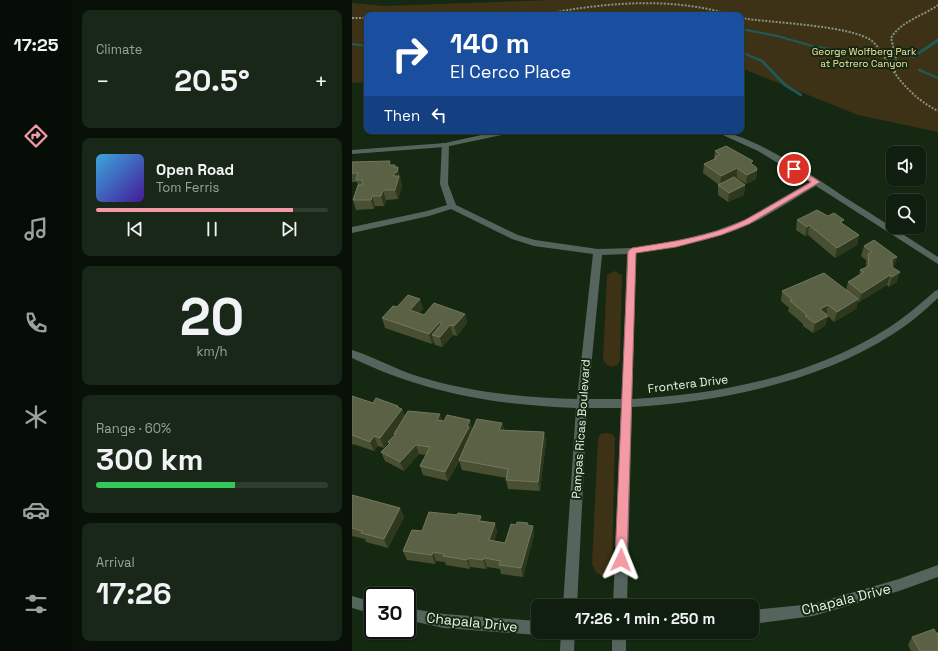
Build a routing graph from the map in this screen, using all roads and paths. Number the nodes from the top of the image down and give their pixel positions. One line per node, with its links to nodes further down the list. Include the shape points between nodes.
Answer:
1 (938, 5): 7 (path, via 895,31 891,38 896,58)
2 (555, 12): 3 (path, via 596,6 663,4 708,8)
3 (722, 12)
4 (352, 18): 5 (path)
5 (364, 18)
6 (744, 19): 7 (path, via 859,35 870,40 879,49)
7 (894, 72): 8 (path, via 911,93)
8 (938, 111)
9 (497, 134): 11 (street)
10 (725, 134): 13 (street, via 762,149)
11 (445, 145): 12 (street); 14 (street, via 444,184)
12 (352, 152)
13 (816, 182): 16 (street, via 746,222 718,233 676,244); 18 (street)
14 (452, 206): 15 (street); 17 (street, via 515,237 534,243)
15 (352, 230)
16 (632, 251): 17 (street); 22 (street)
17 (598, 252): 21 (street, Pampas Ricas Boulevard)
18 (938, 261)
19 (938, 293): 22 (street, Frontera Drive, via 911,317 883,336 845,356 800,374 737,391)
20 (352, 354): 21 (street, Frontera Drive, via 378,366 479,395)
21 (582, 403): 22 (street, Frontera Drive); 24 (street, Pampas Ricas Boulevard)
22 (626, 405): 25 (street)
23 (938, 571): 29 (street, Chapala Drive, via 899,586 813,610)
24 (570, 599)
25 (620, 599)
26 (352, 602): 27 (street)
27 (364, 605)
28 (416, 616): 30 (street, Chapala Drive, via 444,621)
29 (759, 616)
30 (531, 627)
31 (568, 639): 33 (street)
32 (619, 639): 34 (street)
33 (567, 651)
34 (619, 651)

